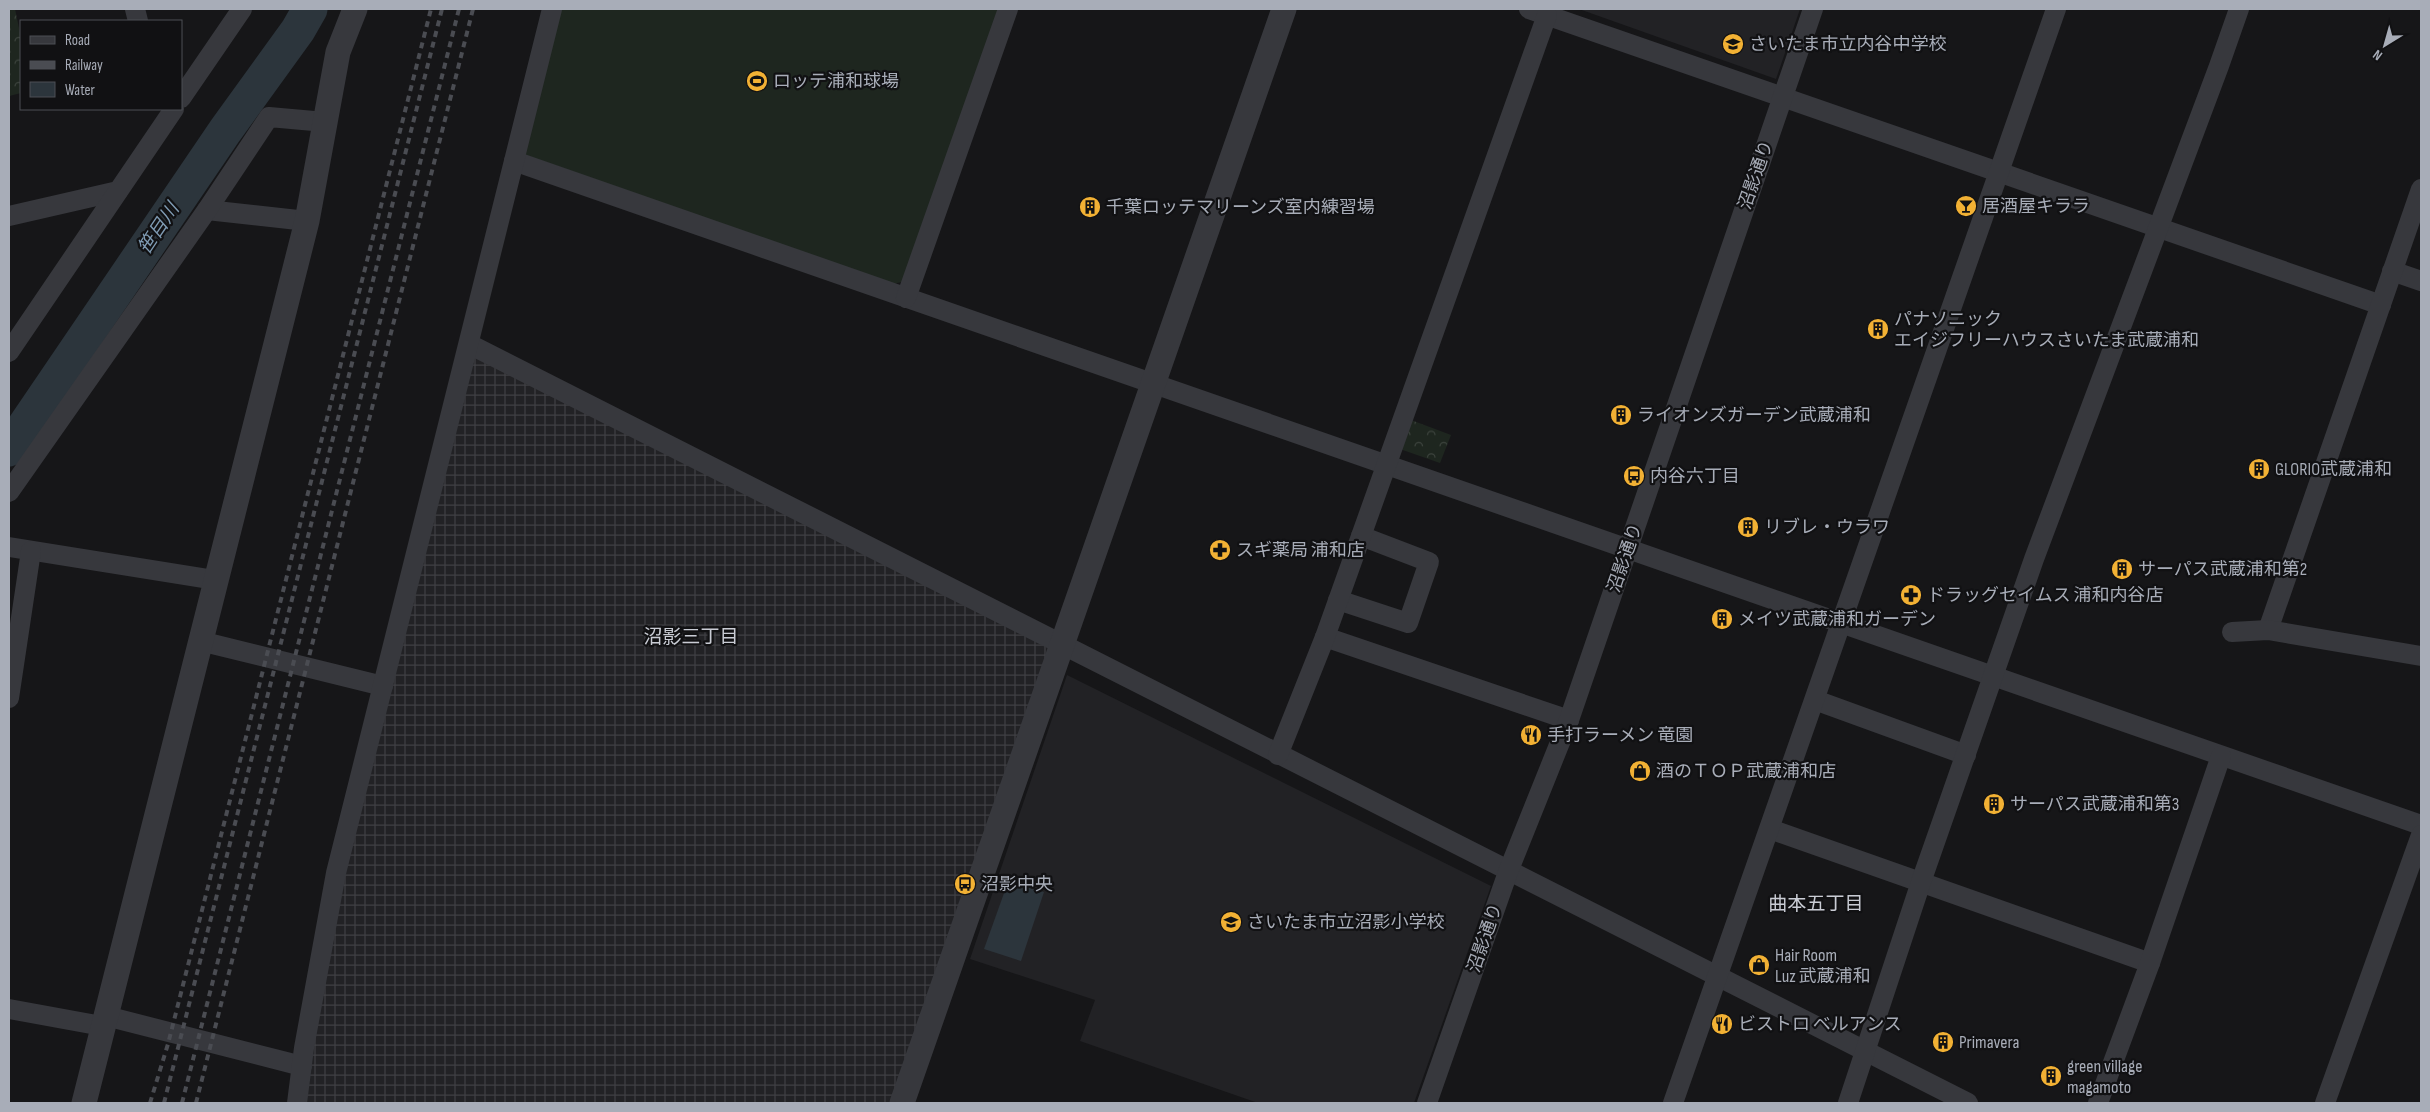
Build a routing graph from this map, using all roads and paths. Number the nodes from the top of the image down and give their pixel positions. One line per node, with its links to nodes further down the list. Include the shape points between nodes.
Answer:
1 (242, 9): 10 (street)
2 (355, 9): 14 (street, via 338,52)
3 (552, 9): 15 (street)
4 (1008, 9): 25 (street)
5 (1284, 9): 29 (street)
6 (1812, 9): 11 (street, 沼影通り)
7 (2056, 9): 16 (street)
8 (2239, 9): 22 (street)
9 (1538, 12): 11 (street); 30 (street)
10 (182, 97)
11 (1783, 97): 16 (street); 34 (street, 沼影通り)
12 (172, 110): 13 (street)
13 (159, 118): 18 (street)
14 (325, 122): 19 (street, via 269,117); 21 (street)
15 (514, 161): 25 (street); 27 (street)
16 (1999, 172): 22 (street); 38 (street)
17 (2421, 188): 23 (street)
18 (118, 191): 20 (street); 28 (street)
19 (207, 210): 21 (street); 31 (street)
20 (9, 216)
21 (307, 221): 36 (street)
22 (2158, 228): 26 (street); 45 (street)
23 (2392, 271): 24 (street); 26 (street)
24 (2421, 281)
25 (906, 298): 29 (street)
26 (2381, 304): 39 (street)
27 (469, 344): 43 (street); 46 (street)
28 (9, 352)
29 (1153, 384): 30 (street); 43 (street)
30 (1386, 465): 32 (street); 34 (street)
31 (9, 492)
32 (1361, 536): 37 (street); 37 (street, via 1429,562 1408,623)
33 (9, 547): 35 (street)
34 (1628, 549): 38 (street); 49 (street, 沼影通り)
35 (31, 551): 36 (street); 47 (street)
36 (215, 580): 42 (street)
37 (1338, 600): 41 (street)
38 (1841, 624): 45 (street); 48 (street)
39 (2268, 630): 40 (street); 44 (street)
40 (2232, 632)
41 (1325, 637): 49 (street); 51 (street)
42 (200, 641): 46 (street); 61 (street)
43 (1062, 646): 51 (street); 67 (street)
44 (2421, 656)
45 (1993, 677): 50 (street); 52 (street)
46 (383, 686): 63 (street, via 336,873)
47 (9, 698)
48 (1815, 700): 50 (street); 54 (street)
49 (1569, 720): 56 (street, 沼影通り)
50 (1966, 755): 57 (street)
51 (1278, 756): 56 (street)
52 (2221, 756): 53 (street); 58 (street)
53 (2421, 826)
54 (1770, 829): 57 (street); 59 (street)
55 (2421, 835): 72 (street)
56 (1508, 872): 59 (street); 64 (street, 沼影通り)
57 (1921, 882): 58 (street); 62 (street)
58 (2150, 963): 71 (street)
59 (1717, 974): 62 (street); 68 (street)
60 (9, 1009): 61 (street)
61 (104, 1021): 63 (street); 65 (street)
62 (1866, 1052): 69 (street); 70 (street)
63 (302, 1066): 66 (street)
64 (1431, 1102)
65 (84, 1103)
66 (297, 1103)
67 (902, 1103)
68 (1673, 1103)
69 (1848, 1103)
70 (1968, 1103)
71 (2098, 1103)
72 (2325, 1103)

